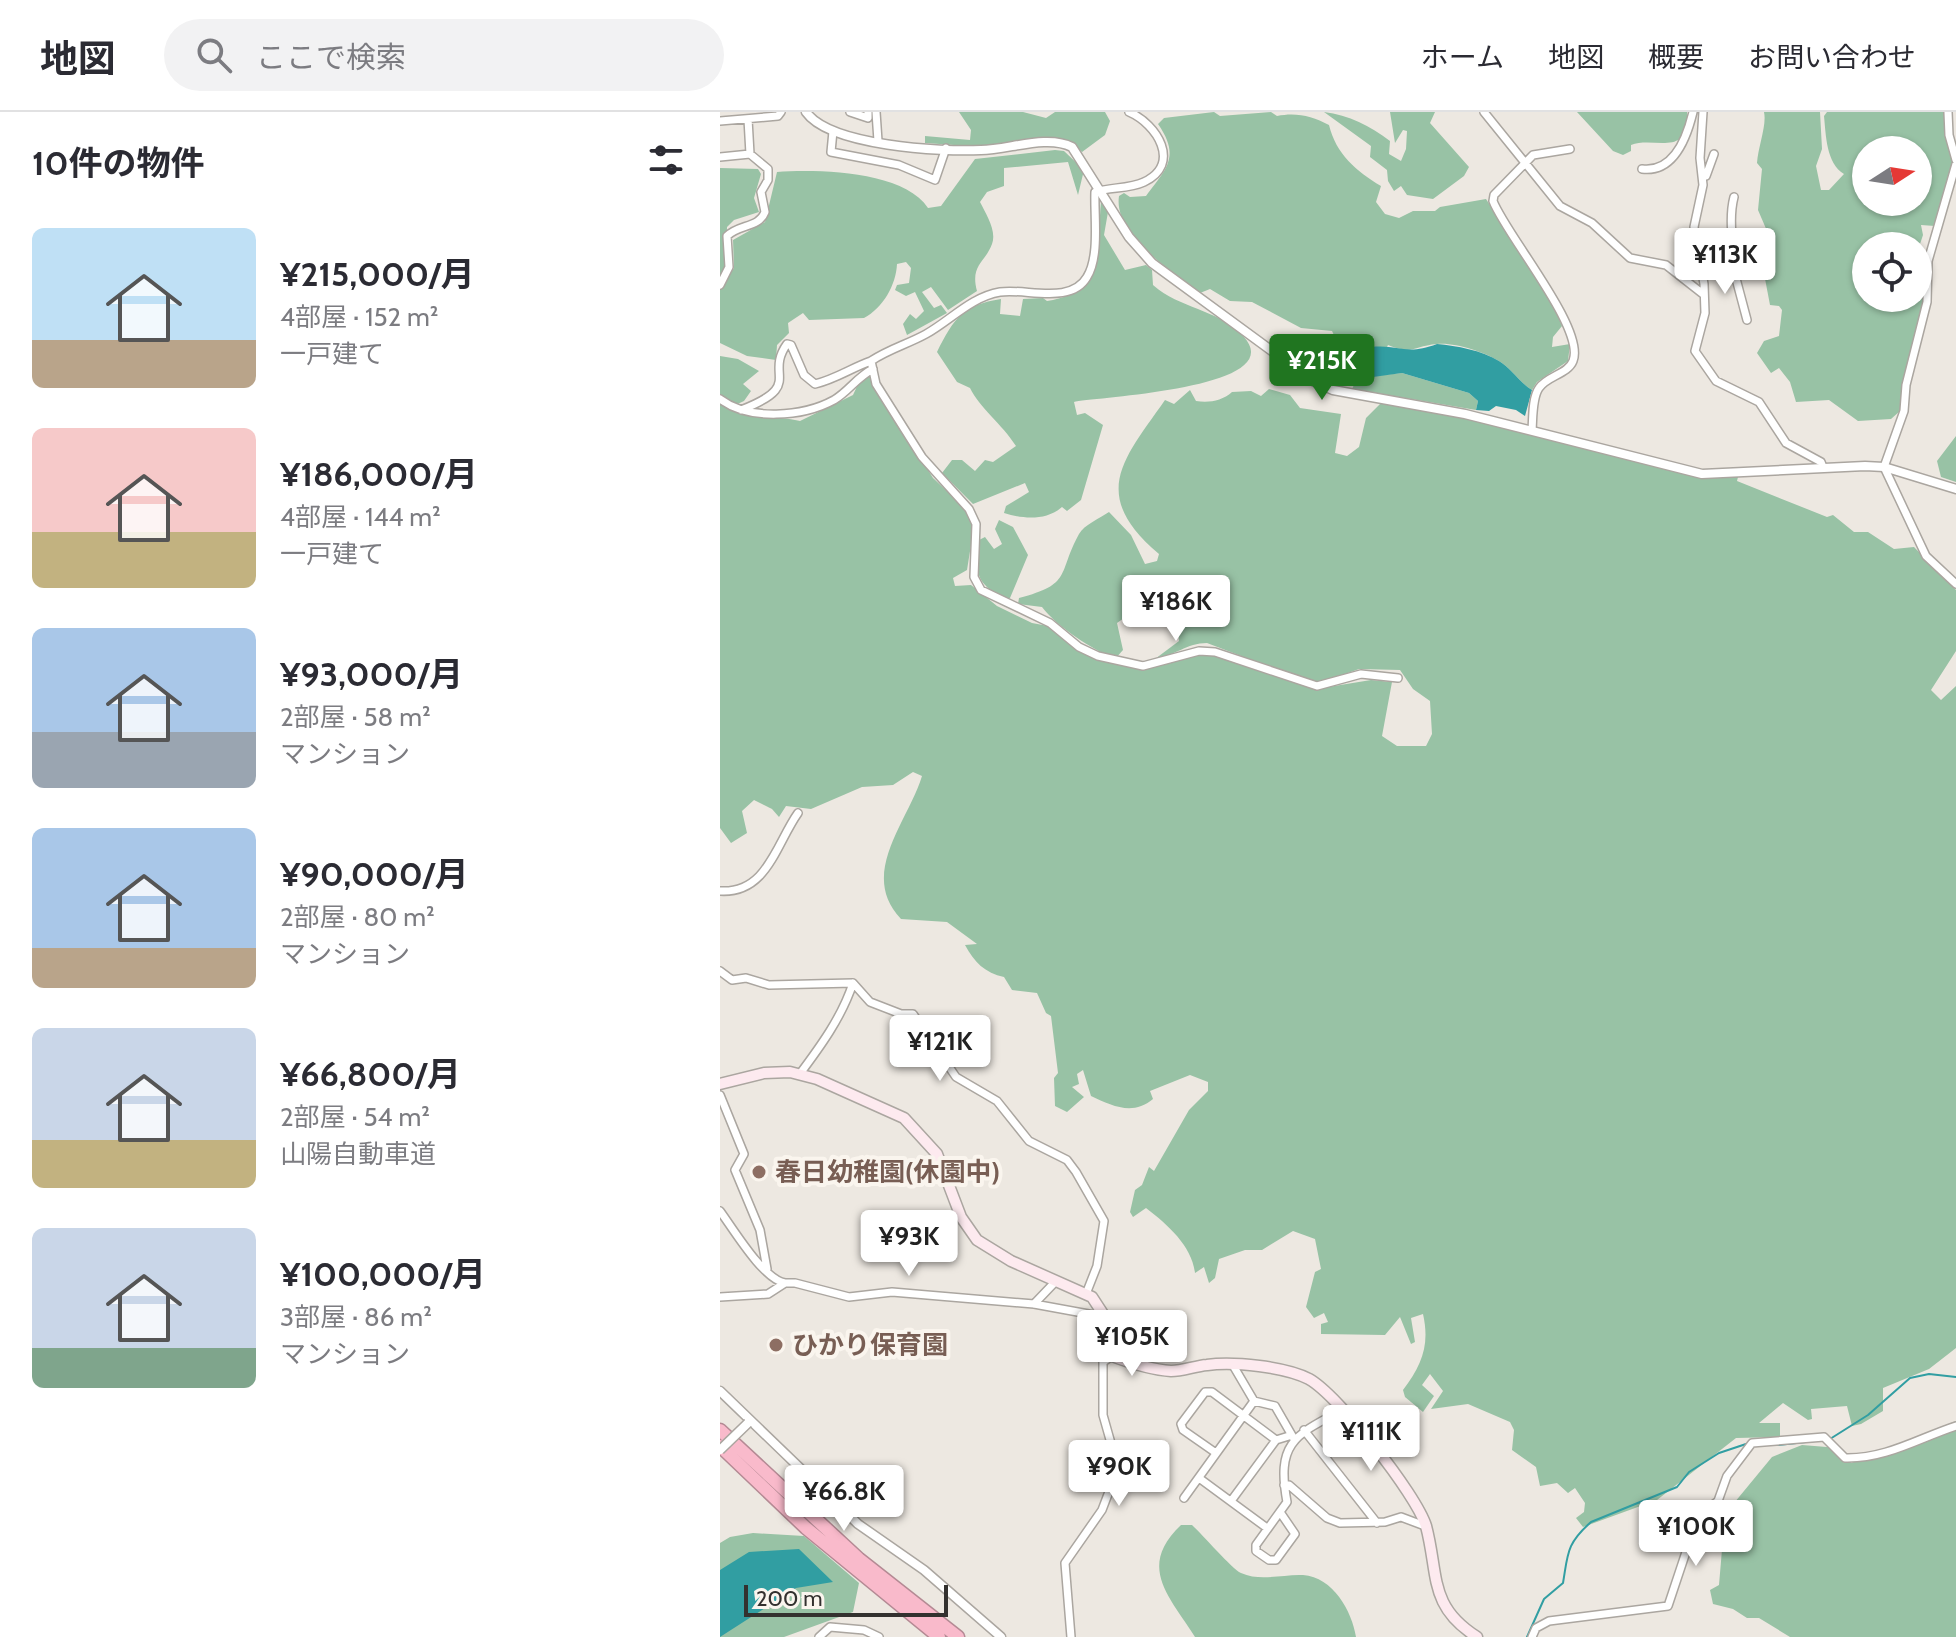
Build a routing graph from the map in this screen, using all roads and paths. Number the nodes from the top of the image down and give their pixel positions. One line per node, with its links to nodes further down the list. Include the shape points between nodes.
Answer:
1 (781, 112): 11 (street)
2 (806, 112): 13 (street)
3 (850, 112): 4 (street, via 868,118)
4 (868, 112)
5 (876, 112): 14 (street)
6 (1129, 112): 24 (street, via 1155,130 1162,162 1148,180)
7 (1484, 112): 20 (street)
8 (1693, 112): 22 (street, via 1688,135 1671,159 1661,167)
9 (1703, 112): 23 (street)
10 (1948, 112): 21 (street)
11 (748, 119): 12 (street); 17 (street)
12 (720, 121)
13 (833, 131): 14 (street); 15 (street, via 831,152 899,165 935,180)
14 (878, 141): 15 (street)
15 (946, 148): 24 (street, via 1064,143 1077,153)
16 (1570, 149): 20 (street, via 1540,152)
17 (750, 154): 19 (street); 28 (street, via 768,169 761,192 764,216 727,236 729,267)
18 (1714, 154): 23 (street)
19 (720, 157)
20 (1526, 162): 29 (street, via 1549,196 1592,223 1630,258 1666,265); 34 (street, via 1493,201 1562,315 1574,352 1569,367 1540,385)
21 (1956, 162): 36 (street, via 1928,261 1927,302 1904,411)
22 (1642, 169)
23 (1703, 175): 27 (street, via 1694,227)
24 (1101, 190): 31 (street, via 1095,192 1091,265 1077,287 1059,293 1001,292 974,300 924,335 887,350); 34 (street, via 1152,263 1313,381 1333,390)
25 (1734, 197): 26 (street)
26 (1734, 271): 27 (street); 30 (street)
27 (1702, 273): 29 (street)
28 (720, 285)
29 (1703, 294): 35 (street, via 1698,360 1716,381 1759,402 1786,443)
30 (1747, 320)
31 (872, 365): 33 (street, via 833,400 800,414); 33 (street, via 815,384 787,344 777,391); 39 (street, via 876,384 922,457 969,509 976,524 974,577 981,590 1050,623 1098,656 1143,666 1199,651 1317,686 1361,674)
32 (720, 399): 33 (street)
33 (741, 410)
34 (1532, 430): 35 (street, via 1702,474)
35 (1823, 467): 36 (street)
36 (1884, 467): 37 (street); 38 (street, via 1926,556)
37 (1956, 489)
38 (1956, 584)
39 (1398, 678)
40 (798, 813): 41 (street, via 770,865 745,888)
41 (720, 891)
42 (720, 971): 43 (street, via 732,980 769,985)
43 (853, 983): 44 (street, via 819,1053); 51 (street, via 870,1002 913,1014 956,1077 997,1101 1029,1141 1067,1160 1104,1221)
44 (799, 1075): 45 (main road, via 781,1071); 49 (main road, via 904,1118 937,1154 961,1217 977,1240)
45 (720, 1084)
46 (720, 1095): 48 (street, via 744,1154 735,1170 760,1230)
47 (720, 1211): 48 (street)
48 (767, 1269): 50 (street, via 776,1282)
49 (1056, 1281): 51 (main road); 53 (street)
50 (785, 1283): 52 (street, via 768,1294); 53 (street, via 849,1297 892,1292)
51 (1086, 1294): 54 (main road, via 1097,1301)
52 (720, 1297)
53 (1034, 1304): 54 (street)
54 (1105, 1317): 55 (main road)
55 (1112, 1356): 56 (main road, via 1171,1371 1208,1364); 82 (street, via 1103,1362 1103,1415 1118,1468 1102,1510 1065,1563)
56 (1234, 1367): 58 (street); 59 (main road, via 1277,1368 1300,1375)
57 (720, 1391): 61 (street)
58 (1254, 1401): 60 (street); 65 (street, via 1275,1406)
59 (1344, 1409): 64 (street); 75 (main road)
60 (1244, 1415): 66 (street); 68 (street); 68 (street, via 1205,1392 1181,1424)
61 (749, 1422): 67 (street, bridge); 81 (street, via 858,1524 917,1564)
62 (1956, 1426): 84 (street, via 1921,1443 1860,1458 1845,1458 1827,1440 1750,1445 1727,1476 1718,1501 1698,1516 1668,1606 1549,1621)
63 (720, 1430): 80 (highway, via 859,1559)
64 (1304, 1430): 65 (street); 74 (street)
65 (1292, 1437): 66 (street); 70 (street, via 1282,1469)
66 (1276, 1440): 72 (street)
67 (720, 1448): 79 (highway, via 806,1528)
68 (1216, 1453): 69 (street)
69 (1199, 1478): 71 (street); 72 (street)
70 (1284, 1485): 73 (street, via 1287,1502); 74 (street, via 1327,1518)
71 (1184, 1498)
72 (1231, 1501): 76 (street)
73 (1280, 1512): 76 (street); 76 (street, via 1295,1534 1276,1560 1256,1551)
74 (1377, 1523): 75 (street, via 1401,1517)
75 (1425, 1526): 83 (main road, via 1442,1602)
76 (1267, 1528)
77 (819, 1637): 78 (street, via 830,1627)
78 (879, 1637)
79 (939, 1637)
80 (958, 1637)
81 (1001, 1637)
82 (1071, 1637)
83 (1477, 1637)
84 (1532, 1637)

